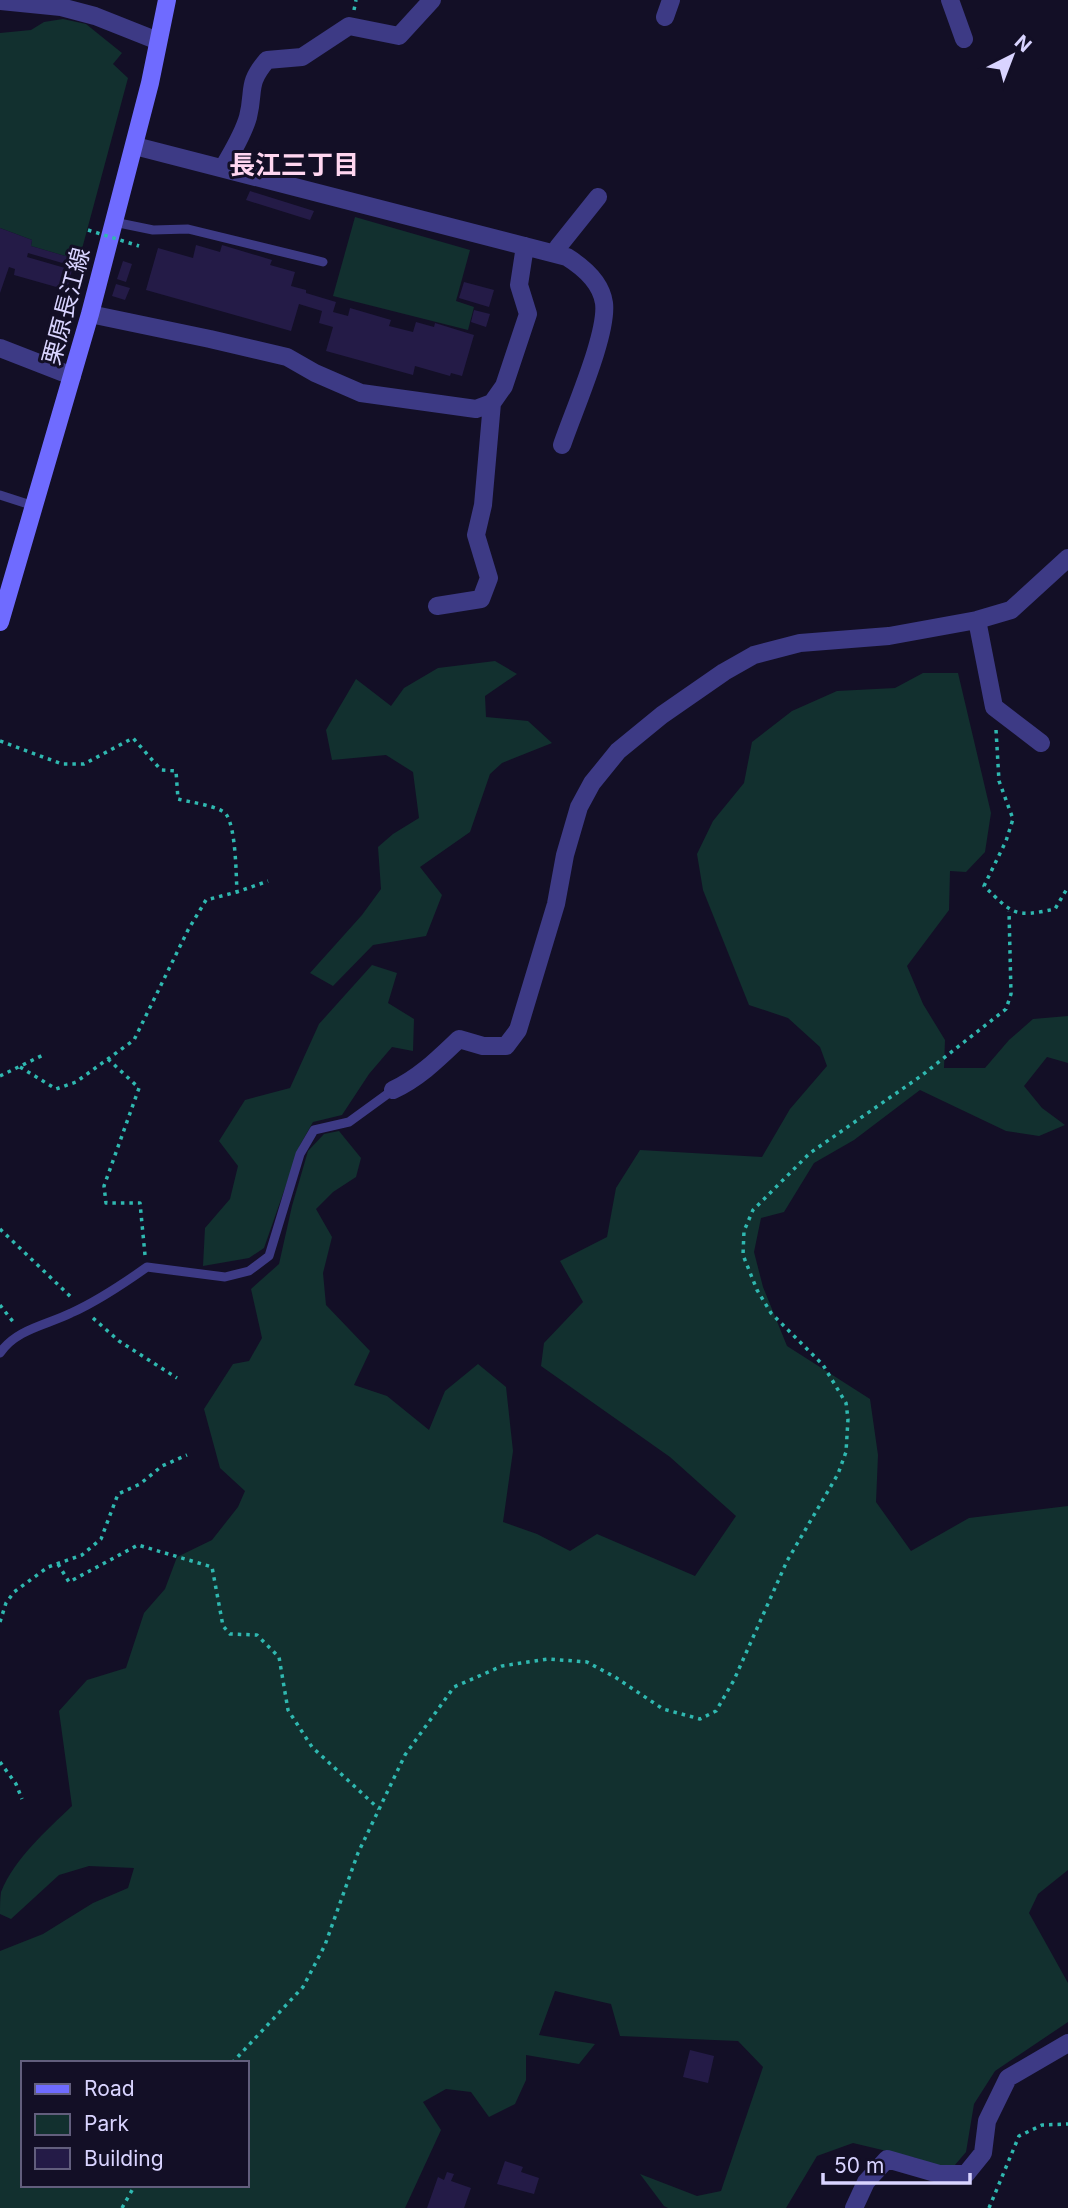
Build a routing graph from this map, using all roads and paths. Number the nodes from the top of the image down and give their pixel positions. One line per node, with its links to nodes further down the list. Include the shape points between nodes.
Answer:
1 (167, 0): 7 (main road, 栗原長江線)
2 (432, 0): 9 (street, via 399,36 349,26 302,57 267,60 254,76 248,118)
3 (950, 0): 6 (street)
4 (0, 2): 5 (street)
5 (78, 5): 7 (street)
6 (964, 39)
7 (158, 41): 8 (main road, 栗原長江線)
8 (135, 146): 9 (street); 11 (main road, 栗原長江線)
9 (223, 168): 14 (street)
10 (598, 197): 15 (street)
11 (114, 222): 16 (lane, via 153,230 187,229); 17 (main road, 栗原長江線)
12 (88, 230): 13 (path, bridge)
13 (139, 246)
14 (526, 246): 15 (street); 20 (street, via 519,285 528,314 504,386)
15 (557, 254): 21 (street, via 584,268 604,301 603,328)
16 (323, 262)
17 (90, 314): 19 (main road, 栗原長江線); 20 (street, via 287,358 361,393 477,410)
18 (0, 348): 19 (street)
19 (72, 376): 23 (main road, 栗原長江線)
20 (492, 403): 25 (street, via 476,535 489,578 481,599)
21 (562, 445)
22 (0, 495): 23 (lane)
23 (34, 506): 27 (main road, 栗原長江線)
24 (1068, 558): 26 (street, via 1011,610)
25 (437, 606)
26 (977, 620): 28 (street); 39 (street, via 889,636 800,643 754,655 662,715 618,751 579,807 518,1030 506,1046 458,1039 431,1066)
27 (0, 622)
28 (994, 707): 30 (street); 34 (path, via 999,780 1013,819 984,886)
29 (0, 741): 33 (path, via 62,764 84,764 133,738 161,770 176,771 178,799 226,815 234,839)
30 (1041, 743)
31 (268, 881): 33 (path)
32 (1068, 887): 34 (path, via 1055,909 1030,914)
33 (237, 892): 36 (path, via 206,900 134,1040)
34 (1010, 911): 49 (path, via 1012,994 1006,1009 921,1076 810,1153 753,1210 744,1231 743,1255 757,1290 771,1313 823,1365 846,1403 848,1419 846,1451 838,1474 787,1561 716,1711 701,1719 663,1709 587,1662 548,1659 502,1666 454,1687 405,1755)
35 (43, 1055): 37 (path)
36 (108, 1059): 37 (path, via 76,1082 56,1089); 40 (path, via 139,1088 104,1186 106,1203 140,1203)
37 (20, 1067): 38 (path)
38 (0, 1076)
39 (393, 1090): 40 (lane, via 349,1122 314,1130 300,1154 269,1256 249,1271 225,1277)
40 (147, 1267): 42 (lane, via 71,1313)
41 (0, 1306): 42 (path)
42 (22, 1334): 43 (lane)
43 (0, 1353)
44 (187, 1455): 45 (path, via 118,1494 101,1539 82,1555)
45 (58, 1564): 46 (path, via 14,1592); 49 (path, via 69,1582 138,1545 212,1567 223,1626 230,1634 257,1635 279,1657 288,1710 312,1746)
46 (0, 1622)
47 (0, 1762): 48 (path)
48 (22, 1799)
49 (379, 1809): 51 (path, via 325,1945 303,1987)
50 (1068, 2043): 55 (street, via 1008,2078 987,2121 983,2153 966,2174 939,2174 887,2159 866,2182)
51 (234, 2061)
52 (1068, 2124): 56 (path, via 1042,2125 1019,2136)
53 (134, 2187): 54 (path)
54 (122, 2208)
55 (854, 2208)
56 (989, 2208)

